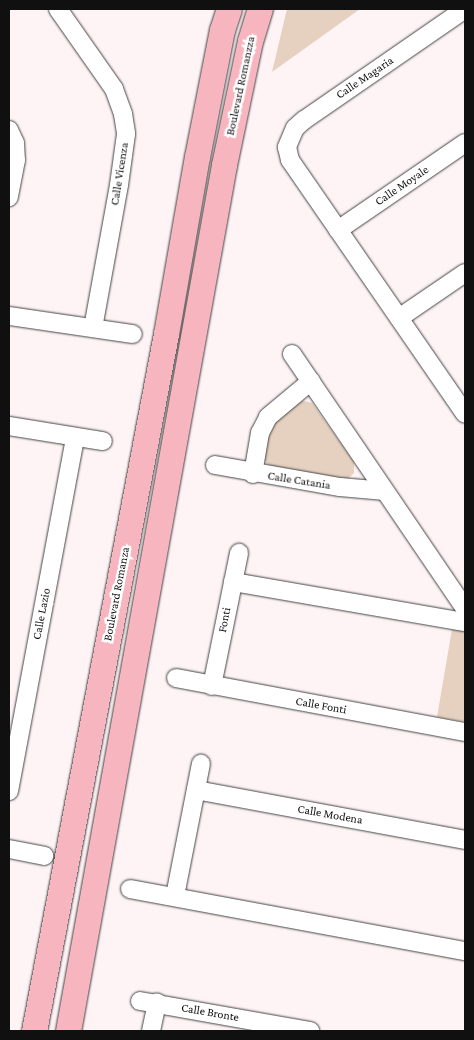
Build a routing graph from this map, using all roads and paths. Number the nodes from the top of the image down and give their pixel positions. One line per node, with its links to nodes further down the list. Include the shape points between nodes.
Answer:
1 (58, 9): 14 (street, Calle Vicenza, via 114,89 126,134)
2 (229, 9): 7 (main road)
3 (260, 9): 8 (main road, Boulevard Romanzza, via 250,41)
4 (465, 10): 10 (street, Calle Magaria, via 295,128 287,147 290,160)
5 (9, 130): 9 (street, via 15,143 16,160)
6 (465, 143): 10 (street, Calle Moyale)
7 (197, 157): 8 (main road); 41 (main road, Boulevard Romanza)
8 (224, 165): 42 (main road)
9 (9, 197)
10 (338, 230): 13 (street)
11 (465, 273): 13 (street)
12 (9, 316): 14 (street)
13 (399, 318): 18 (street)
14 (93, 328): 15 (street)
15 (132, 334)
16 (292, 354): 17 (street)
17 (311, 381): 23 (street, via 268,417 260,433); 24 (street)
18 (465, 413)
19 (9, 426): 20 (street)
20 (75, 438): 21 (street); 34 (street, Calle Lazio)
21 (103, 442)
22 (215, 465): 23 (street, Calle Catania)
23 (253, 474): 24 (street, Calle Catania)
24 (385, 491): 27 (street)
25 (239, 553): 26 (street, Fonti)
26 (233, 582): 28 (street); 30 (street, Fonti)
27 (465, 609)
28 (465, 622)
29 (176, 678): 30 (street, Calle Fonti)
30 (212, 686): 31 (street, Calle Fonti)
31 (465, 732)
32 (201, 764): 33 (street)
33 (196, 790): 35 (street, Calle Modena); 39 (street)
34 (9, 791)
35 (465, 840)
36 (9, 849): 37 (street)
37 (44, 856)
38 (130, 889): 39 (street)
39 (176, 896): 40 (street)
40 (465, 951)
41 (34, 1031)
42 (68, 1031)
43 (151, 1031): 44 (street, Calle Bronte, via 148,1002)
44 (310, 1031)

